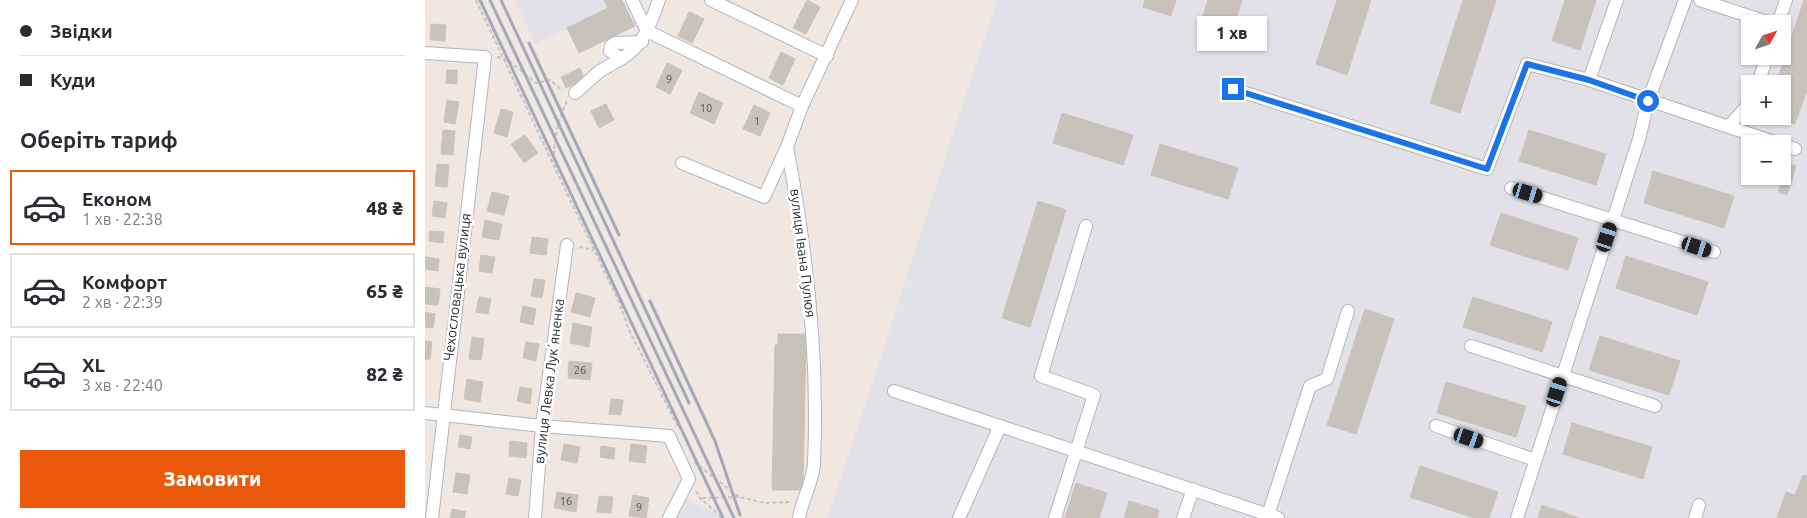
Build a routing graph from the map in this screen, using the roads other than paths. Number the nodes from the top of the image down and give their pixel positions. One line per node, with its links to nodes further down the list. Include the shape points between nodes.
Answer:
1 (631, 0): 11 (street)
2 (659, 0): 11 (street)
3 (711, 0): 13 (street)
4 (851, 0): 13 (street)
5 (1617, 0): 14 (street)
6 (1685, 0): 17 (street)
7 (1700, 0): 9 (street)
8 (1786, 0): 10 (street)
9 (1746, 15)
10 (1781, 15)
11 (645, 36): 16 (street, via 633,51 600,71); 18 (street)
12 (425, 53): 35 (street, Чехословацька вулиця, via 485,57)
13 (827, 56): 18 (street)
14 (1589, 80): 15 (street, via 1527,64 1487,169); 17 (street)
15 (1233, 89)
16 (575, 92)
17 (1648, 101): 20 (street); 25 (street)
18 (802, 106): 22 (street)
19 (1741, 113): 20 (street)
20 (1729, 126): 21 (street)
21 (1755, 135)
22 (787, 146): 23 (street, via 764,197); 47 (street, вулиця Івана Пулюя, via 801,218 812,315 814,465)
23 (682, 163)
24 (1511, 188): 25 (street)
25 (1613, 219): 28 (street); 31 (street)
26 (1086, 226): 39 (street, via 1041,376 1094,395)
27 (567, 245): 36 (street, вулиця Левка Лукʼяненка)
28 (1715, 252)
29 (1348, 311): 43 (street, via 1327,379 1310,386)
30 (1471, 346): 31 (street)
31 (1563, 375): 33 (street); 40 (street)
32 (894, 391): 37 (street)
33 (1655, 406)
34 (425, 413): 35 (street)
35 (442, 415): 36 (street); 44 (street, Чехословацька вулиця)
36 (542, 426): 45 (street, вулиця Левка Лукʼяненка); 46 (street, via 669,436 689,479)
37 (1000, 426): 39 (street); 48 (street)
38 (1436, 426): 40 (street)
39 (1076, 451): 41 (street); 49 (street)
40 (1535, 460): 51 (street)
41 (1193, 489): 43 (street); 50 (street)
42 (1699, 505): 52 (street)
43 (1271, 517)
44 (432, 518)
45 (535, 518)
46 (669, 518)
47 (799, 518)
48 (959, 518)
49 (1055, 518)
50 (1183, 518)
51 (1517, 518)
52 (1695, 518)

